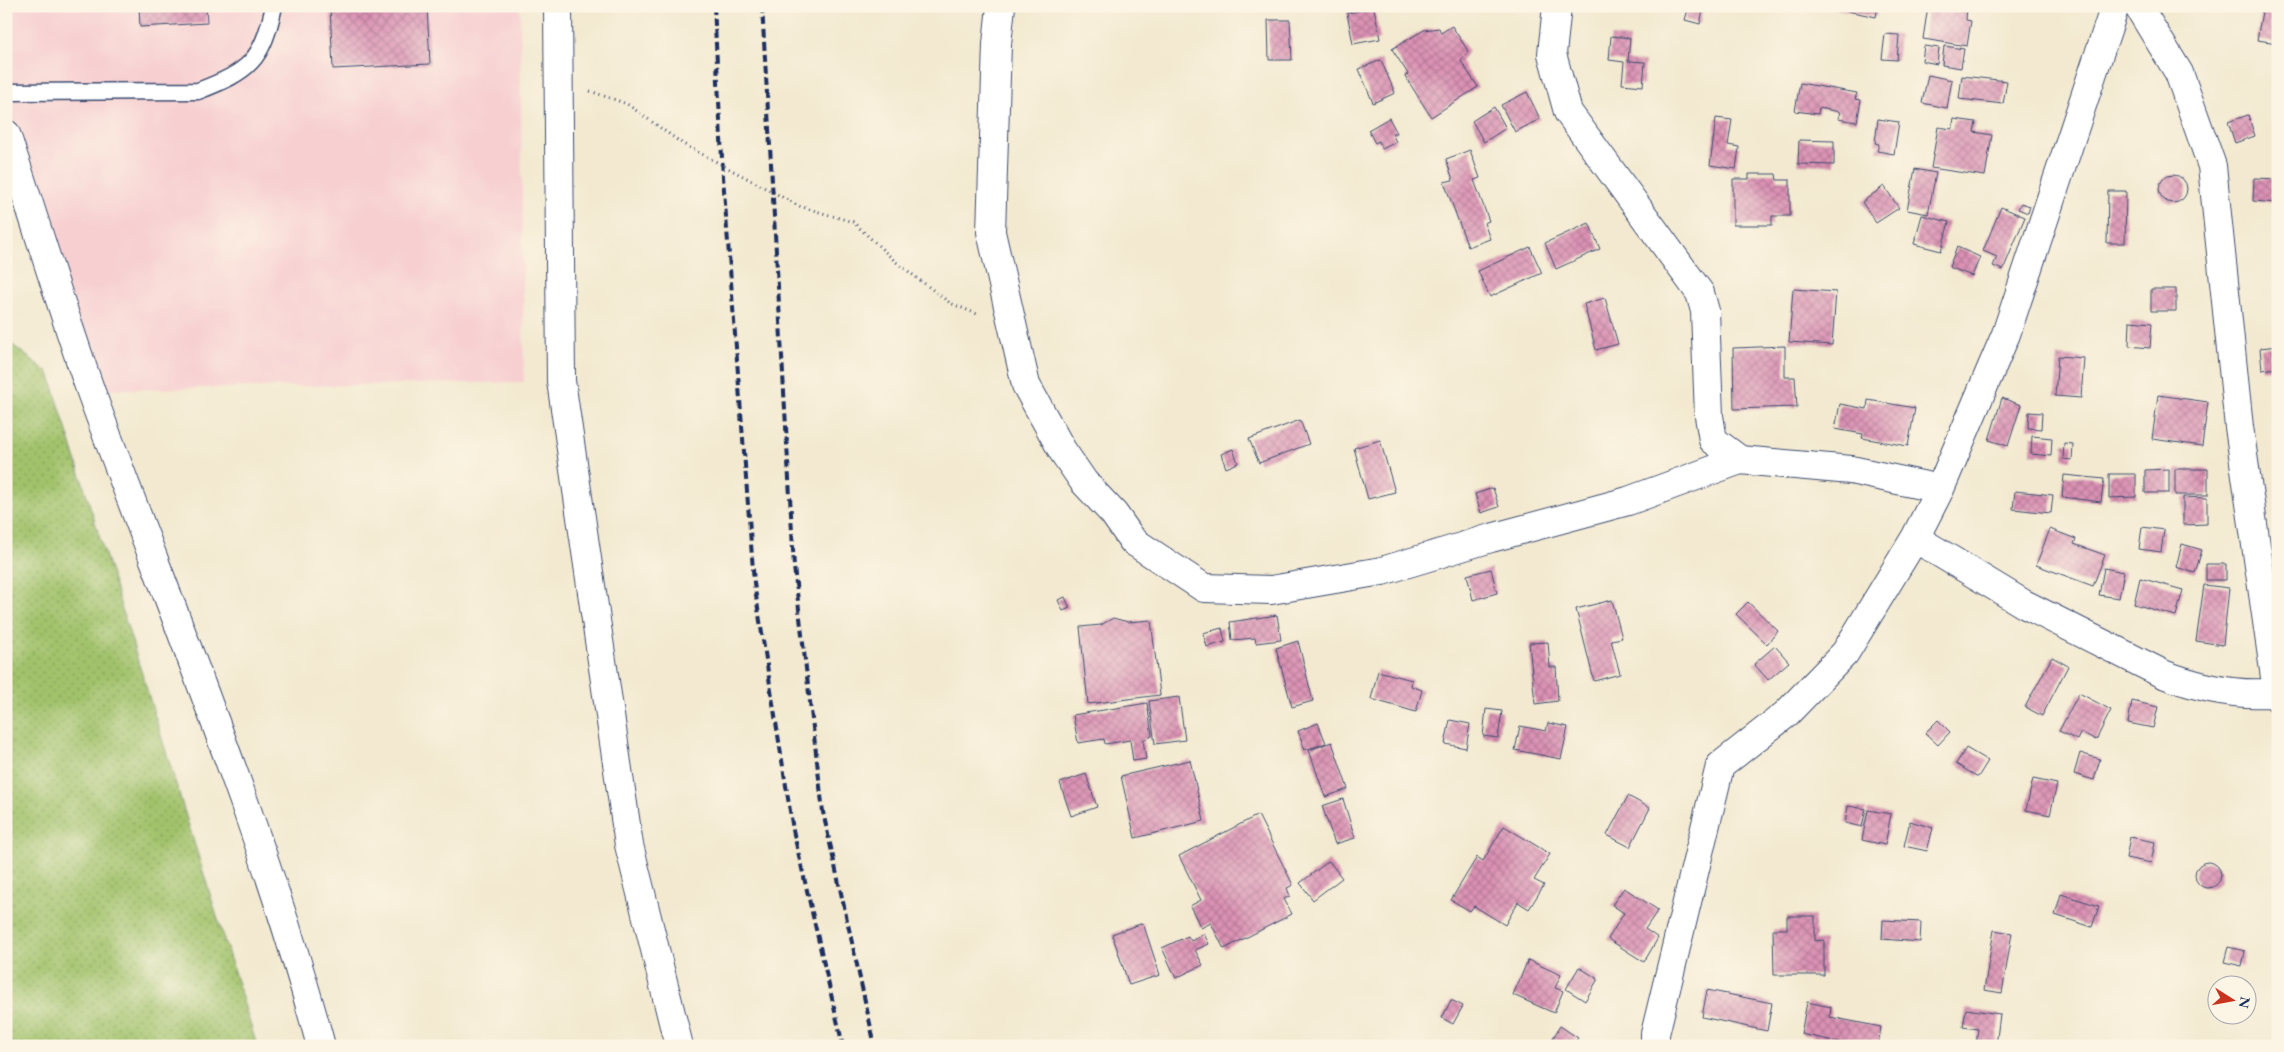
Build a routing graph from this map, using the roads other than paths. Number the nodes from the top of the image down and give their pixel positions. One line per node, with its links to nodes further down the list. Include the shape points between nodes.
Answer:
1 (274, 6): 7 (lane, via 267,37 250,65 224,81 198,91)
2 (558, 6): 15 (street, via 561,381 629,845)
3 (1001, 6): 9 (street, via 991,232 1026,385 1062,450 1133,541 1204,588 1271,590 1382,570 1628,502)
4 (1557, 6): 9 (street, via 1552,54 1568,112 1700,293 1705,311 1708,416 1713,440)
5 (2115, 6): 10 (street, via 2006,334)
6 (2138, 6): 12 (street, via 2179,73 2212,166 2239,427)
7 (6, 92)
8 (6, 134): 14 (street, via 91,390 243,795)
9 (1740, 460): 10 (street, via 1851,470)
10 (1940, 489): 11 (street)
11 (1915, 538): 12 (street, via 2024,604 2163,674 2224,692); 16 (street, via 1845,653 1786,714 1720,766 1659,1015)
12 (2277, 692): 13 (street)
13 (2278, 698)
14 (321, 1046)
15 (679, 1046)
16 (1655, 1046)

